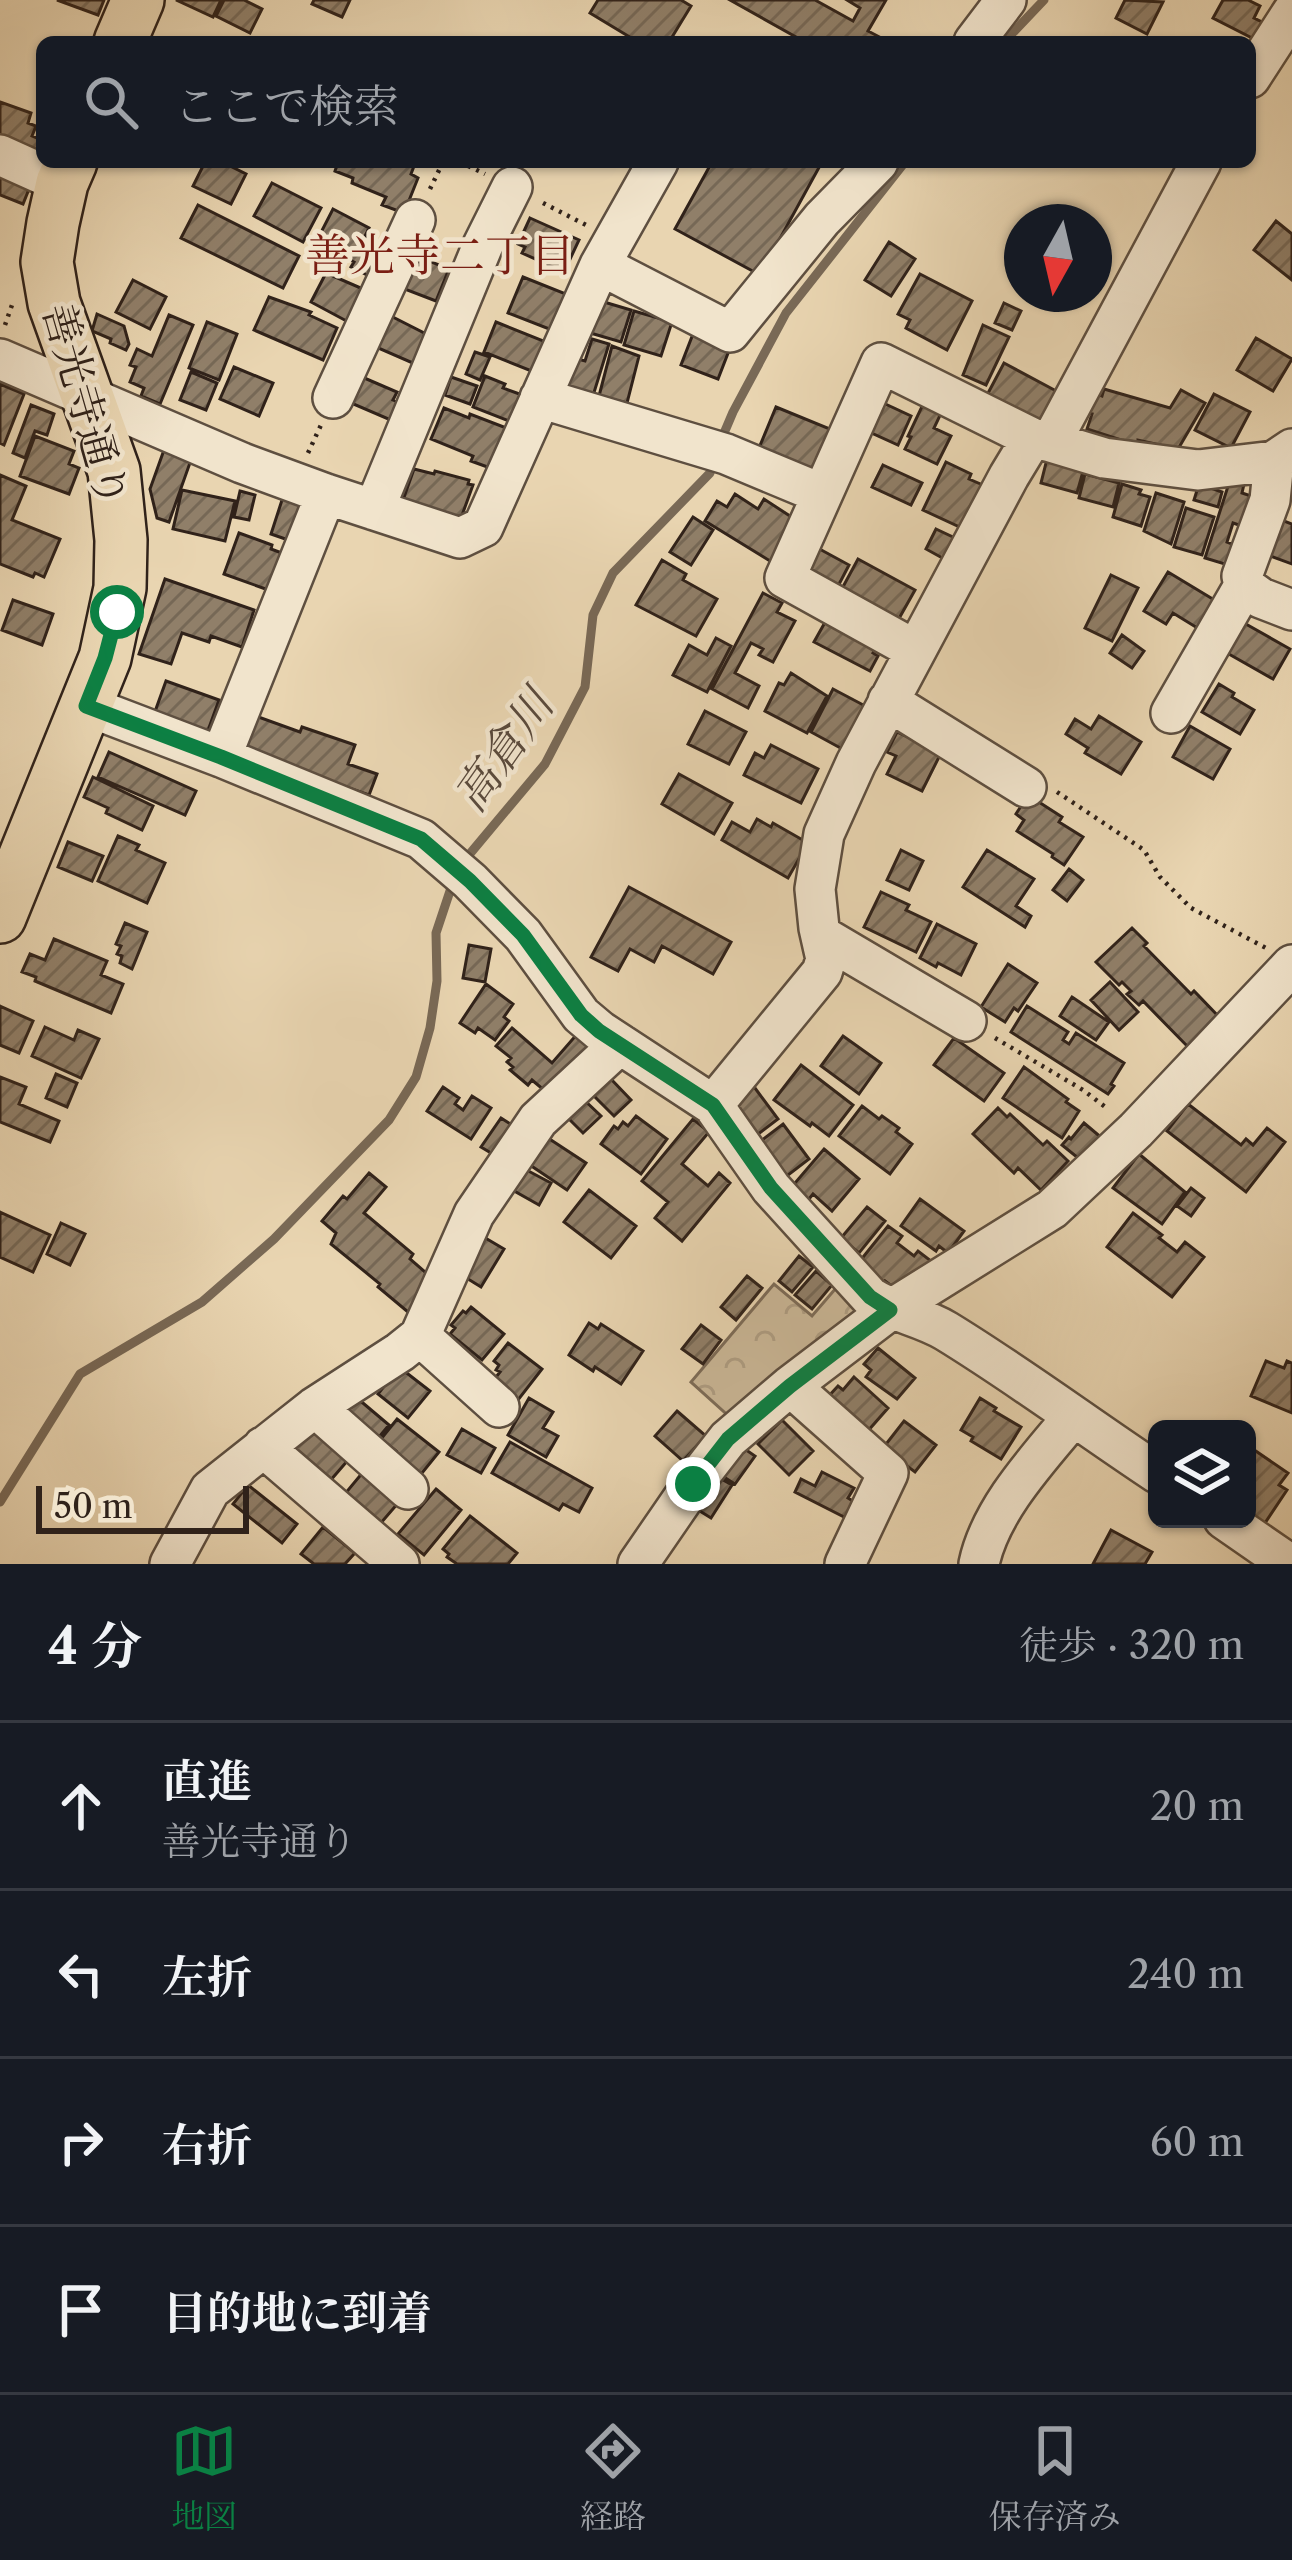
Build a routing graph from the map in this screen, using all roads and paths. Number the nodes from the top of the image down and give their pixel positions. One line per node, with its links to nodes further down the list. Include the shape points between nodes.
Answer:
1 (138, 0): 4 (main road)
2 (1006, 0): 5 (street)
3 (1292, 13): 6 (street)
4 (123, 36)
5 (979, 36)
6 (1256, 69)
7 (0, 155): 8 (street)
8 (36, 164)
9 (655, 168): 15 (street)
10 (872, 168): 15 (street, via 730,332)
11 (1198, 168): 20 (street)
12 (67, 172): 17 (main road, 善光寺通り, via 47,262)
13 (512, 187): 24 (street)
14 (415, 220): 18 (street)
15 (600, 265): 19 (street)
16 (0, 359): 17 (street)
17 (89, 396): 22 (street); 29 (main road, 善光寺通り, via 114,471 122,564 112,635)
18 (333, 398): 22 (path)
19 (540, 398): 23 (street); 24 (street, via 483,527 460,538)
20 (1041, 440): 21 (street, via 1198,470); 23 (street, via 881,363); 27 (street, via 1009,476)
21 (1283, 455): 25 (street)
22 (310, 488): 24 (street); 31 (street)
23 (823, 494): 27 (street, via 785,578)
24 (374, 510)
25 (1244, 586): 26 (street); 30 (street)
26 (1292, 610)
27 (915, 650): 28 (street)
28 (888, 701): 32 (street); 35 (street, via 824,834 814,889)
29 (86, 706): 31 (street); 33 (main road, 善光寺通り)
30 (1171, 713)
31 (221, 757): 38 (street, via 421,839 523,935 581,1015)
32 (1026, 787): 36 (path, via 1034,776 1144,850 1191,908)
33 (16, 832): 34 (main road, 善光寺通り)
34 (0, 916)
35 (822, 936): 37 (street); 39 (street, via 822,972)
36 (1283, 959): 40 (street)
37 (966, 1021): 40 (path)
38 (620, 1044): 39 (street); 42 (street, via 538,1120 474,1214)
39 (713, 1105): 41 (street, via 771,1188)
40 (1136, 1130): 41 (street, via 1052,1209)
41 (890, 1310): 43 (street); 46 (street, via 925,1318)
42 (420, 1336): 44 (street); 45 (street)
43 (790, 1386): 54 (street, via 728,1439); 55 (street, via 888,1473)
44 (315, 1407): 47 (street); 49 (street)
45 (500, 1407)
46 (1072, 1417): 48 (street); 56 (street, via 1024,1477)
47 (263, 1447): 52 (street, via 210,1490); 53 (street)
48 (1148, 1467)
49 (408, 1489)
50 (1236, 1528): 51 (street)
51 (1277, 1560)
52 (170, 1564)
53 (399, 1564)
54 (638, 1564)
55 (845, 1564)
56 (979, 1564)

